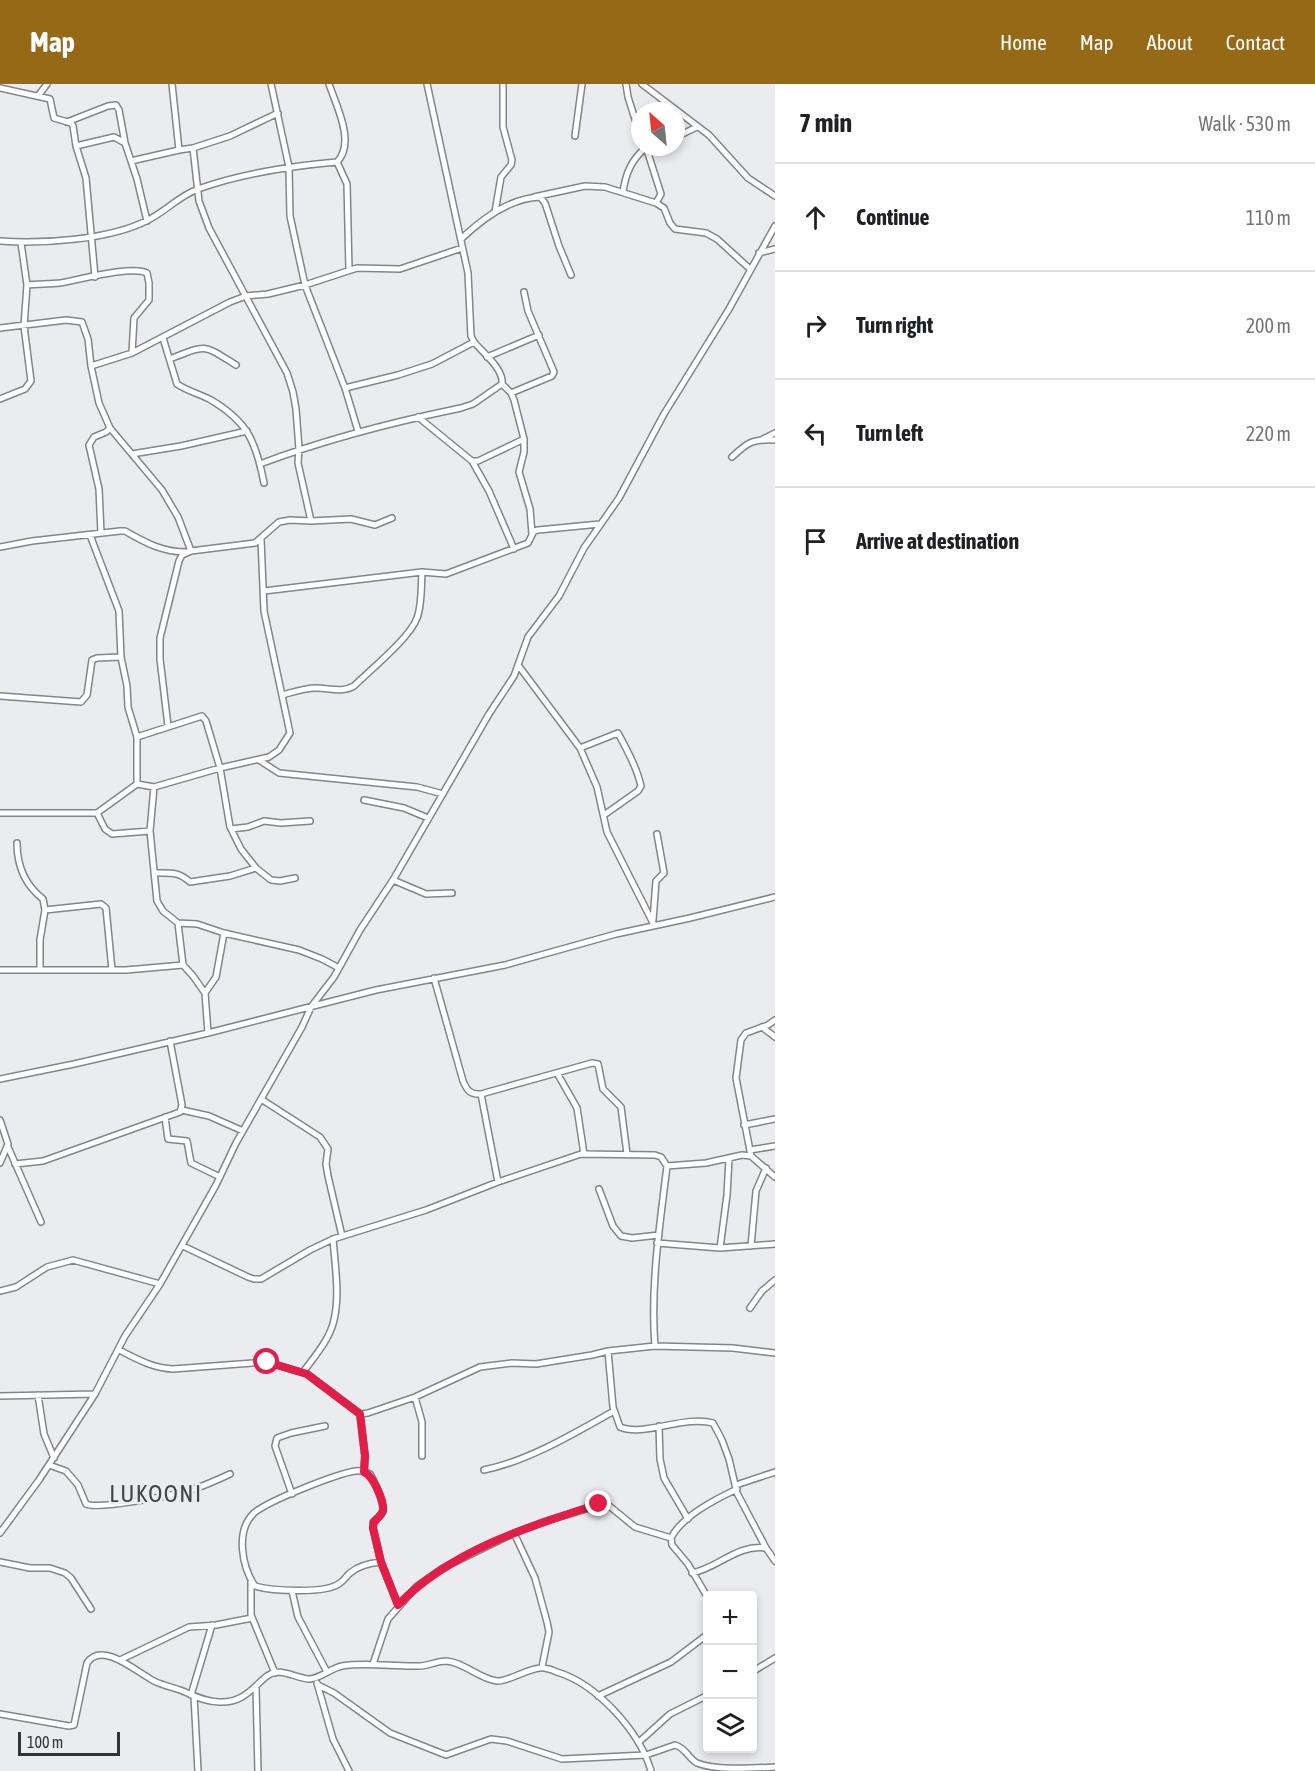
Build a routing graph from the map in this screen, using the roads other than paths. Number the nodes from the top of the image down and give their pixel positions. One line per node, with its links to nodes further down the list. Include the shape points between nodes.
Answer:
1 (47, 84): 11 (street)
2 (172, 84): 21 (street)
3 (271, 84): 13 (street)
4 (329, 84): 25 (street, via 345,135)
5 (427, 84): 36 (street)
6 (503, 84): 32 (street, via 503,127 512,160 501,177)
7 (582, 84): 17 (street)
8 (626, 84): 12 (street)
9 (642, 84): 15 (street)
10 (0, 88): 11 (street)
11 (38, 96): 14 (street, via 50,99 54,118)
12 (631, 106)
13 (278, 112): 20 (street, via 230,136); 26 (street)
14 (67, 122): 18 (street, via 116,105); 19 (street, via 73,126)
15 (697, 127): 16 (street); 29 (street, via 748,178)
16 (685, 133)
17 (575, 136)
18 (125, 143): 19 (street, via 114,137); 24 (street)
19 (76, 146): 35 (street, via 86,178)
20 (193, 148): 21 (street); 27 (street)
21 (178, 150): 24 (street)
22 (637, 156): 28 (street, via 625,175)
23 (650, 156): 31 (street, via 661,194)
24 (131, 161): 33 (street)
25 (337, 162): 26 (street); 43 (street, via 347,184)
26 (289, 167): 27 (street); 47 (street, via 290,216)
27 (197, 189): 33 (street); 49 (street, via 209,228)
28 (623, 192): 30 (street, via 585,186); 31 (street)
29 (775, 196)
30 (534, 197): 32 (street); 44 (street, via 545,203)
31 (656, 203): 42 (street, via 664,208 675,229 706,233)
32 (495, 212): 36 (street)
33 (147, 221): 35 (street)
34 (775, 226): 41 (street)
35 (90, 236): 38 (street); 45 (street)
36 (461, 239): 39 (street)
37 (0, 242): 38 (street)
38 (21, 243): 46 (street)
39 (462, 248): 43 (street, via 400,269); 54 (street)
40 (775, 249): 41 (street)
41 (759, 253): 42 (street)
42 (750, 269): 80 (street, via 658,423 619,498)
43 (349, 270): 47 (street)
44 (571, 275)
45 (95, 277): 46 (street); 55 (street, via 120,272 147,273 149,300 134,318)
46 (27, 285): 50 (street)
47 (305, 285): 49 (street); 61 (street)
48 (524, 292): 52 (street)
49 (246, 296): 53 (street); 72 (street, via 287,373)
50 (24, 326): 51 (street); 59 (street, via 66,320 82,322); 63 (street, via 30,381 25,389)
51 (0, 328)
52 (539, 335): 56 (street); 62 (street, via 554,372)
53 (163, 338): 55 (street); 57 (street)
54 (474, 342): 56 (street); 61 (street, via 432,364)
55 (132, 353): 59 (street)
56 (487, 357): 60 (street, via 500,373)
57 (170, 359): 58 (street, via 201,347); 66 (street, via 177,384 231,413)
58 (237, 365)
59 (91, 366): 65 (street, via 99,403)
60 (502, 384): 62 (street); 64 (street, via 473,404)
61 (345, 388): 67 (street)
62 (511, 393): 69 (street)
63 (0, 399)
64 (418, 417): 67 (street); 75 (street)
65 (110, 428): 73 (street); 81 (street, via 94,437 89,445 99,489)
66 (247, 431): 73 (street); 76 (street)
67 (358, 431): 72 (street)
68 (775, 433): 70 (street)
69 (524, 439): 75 (street); 83 (street, via 519,472 530,509)
70 (762, 439): 71 (street); 74 (street, via 745,444)
71 (775, 440)
72 (299, 449): 76 (street); 79 (street, via 298,463)
73 (132, 454): 87 (street, via 162,490 178,518)
74 (732, 457)
75 (472, 462): 86 (street, via 489,491)
76 (260, 464): 77 (street)
77 (264, 483)
78 (392, 518): 79 (street, via 375,525 351,519)
79 (311, 521): 84 (street, via 279,522)
80 (600, 524): 83 (street, via 538,530); 91 (street, via 559,596 528,638)
81 (101, 534): 82 (street); 87 (street, via 124,531 152,547)
82 (90, 535): 85 (street); 90 (street, via 119,611)
83 (532, 536): 86 (street, via 528,543)
84 (261, 539): 87 (street); 89 (street)
85 (0, 547)
86 (513, 549): 88 (street, via 446,574)
87 (189, 551): 94 (street, via 179,561 160,638)
88 (422, 572): 89 (street); 92 (street, via 417,621 354,686)
89 (264, 591): 92 (street, via 264,611)
90 (121, 657): 93 (street, via 92,660 87,695 81,702); 95 (street)
91 (518, 665): 96 (street); 101 (street)
92 (282, 695): 97 (street, via 290,733 279,750)
93 (0, 696)
94 (168, 726): 95 (street); 98 (street, via 202,716)
95 (137, 737): 99 (street)
96 (580, 748): 105 (street); 105 (street, via 618,733 640,780 638,791)
97 (259, 760): 98 (street); 101 (street, via 279,773 417,787)
98 (220, 768): 100 (street); 108 (street)
99 (137, 784): 100 (street); 104 (street)
100 (154, 787): 109 (street)
101 (443, 794): 106 (street)
102 (364, 800): 106 (street)
103 (0, 813): 104 (street)
104 (97, 813): 109 (street, via 112,834)
105 (604, 815): 120 (street, via 607,832)
106 (429, 818): 115 (street)
107 (310, 822): 108 (street, via 264,821)
108 (231, 829): 112 (street)
109 (150, 831): 113 (street)
110 (657, 834): 120 (street, via 664,873 656,883)
111 (17, 843): 118 (street, via 19,867 33,892 43,899)
112 (256, 868): 113 (street, via 190,882 177,873); 114 (street, via 271,880)
113 (154, 873): 119 (street, via 157,901)
114 (296, 878)
115 (393, 880): 116 (street, via 426,894); 123 (street)
116 (452, 893)
117 (775, 898): 120 (street)
118 (45, 910): 124 (street); 126 (street, via 101,904 106,908)
119 (178, 923): 121 (street, via 197,924); 122 (street)
120 (654, 924): 127 (street, via 534,958)
121 (224, 933): 123 (street, via 299,951); 128 (street, via 216,977)
122 (183, 965): 126 (street); 128 (street)
123 (339, 968): 129 (street)
124 (40, 969): 125 (street); 126 (street)
125 (0, 970)
126 (112, 970)
127 (434, 978): 129 (street); 137 (street, via 466,1087 471,1094)
128 (205, 993): 132 (street)
129 (311, 1007): 132 (street); 138 (street)
130 (775, 1020): 131 (street)
131 (762, 1027): 133 (street); 143 (street, via 746,1033 741,1040 736,1078)
132 (207, 1033): 134 (street)
133 (775, 1037)
134 (170, 1041): 136 (street); 139 (street)
135 (557, 1073): 137 (street); 148 (street, via 577,1108); 149 (street, via 592,1063 600,1066 603,1089 622,1110)
136 (0, 1079)
137 (481, 1095): 157 (street)
138 (261, 1100): 144 (street); 161 (street, via 325,1142 328,1176)
139 (182, 1110): 140 (street); 144 (street, via 209,1116)
140 (165, 1117): 152 (street, via 43,1161); 155 (street, via 168,1139 187,1142 191,1163)
141 (775, 1119): 143 (street)
142 (0, 1120): 146 (street)
143 (744, 1125): 147 (street)
144 (243, 1131): 155 (street)
145 (775, 1146): 147 (street)
146 (8, 1147): 151 (street); 152 (street)
147 (751, 1153): 150 (street); 154 (street)
148 (584, 1154): 149 (street); 157 (street)
149 (627, 1154): 153 (street, via 661,1157)
150 (729, 1159): 153 (street); 167 (street)
151 (0, 1163)
152 (15, 1164): 159 (street)
153 (667, 1166): 160 (street)
154 (766, 1168): 156 (street); 166 (street, via 756,1191)
155 (220, 1177): 165 (street)
156 (775, 1177)
157 (498, 1182): 161 (street)
158 (599, 1189): 160 (street, via 613,1226 621,1236)
159 (41, 1222)
160 (659, 1235): 163 (street)
161 (342, 1236): 162 (street)
162 (333, 1239): 165 (street, via 267,1277 254,1280); 177 (street, via 334,1322 324,1344)
163 (657, 1243): 167 (street); 173 (street)
164 (775, 1244): 166 (street)
165 (183, 1246): 170 (street)
166 (751, 1246): 167 (street)
167 (720, 1248)
168 (775, 1280): 172 (street)
169 (0, 1284): 171 (street)
170 (160, 1284): 171 (street, via 73,1260 47,1267 16,1287); 174 (street)
171 (1, 1291)
172 (750, 1308)
173 (655, 1346): 175 (street); 176 (street)
174 (119, 1350): 177 (street, via 161,1368 267,1362); 178 (street)
175 (608, 1351): 181 (street, via 536,1364 480,1367); 182 (street)
176 (775, 1353)
177 (303, 1372): 183 (street)
178 (95, 1394): 179 (street); 187 (street)
179 (38, 1395): 180 (street); 187 (street, via 44,1434)
180 (0, 1396)
181 (415, 1397): 183 (street); 186 (street, via 422,1422)
182 (614, 1411): 185 (street, via 620,1427 625,1429); 189 (street, via 530,1456)
183 (360, 1414): 190 (street)
184 (325, 1426): 194 (street, via 277,1438 275,1446)
185 (658, 1426): 193 (street, via 713,1423 723,1440); 195 (street, via 664,1478)
186 (422, 1456)
187 (54, 1458): 188 (street)
188 (49, 1465): 192 (street, via 66,1471 78,1485 86,1504 92,1507 190,1490); 196 (street)
189 (484, 1470)
190 (364, 1472): 194 (street, via 329,1478); 202 (street, via 372,1478 382,1508 373,1524)
191 (775, 1472): 193 (street)
192 (230, 1474)
193 (736, 1487): 195 (street); 199 (street)
194 (292, 1494): 204 (street, via 253,1514 246,1527 243,1560)
195 (688, 1519): 198 (street)
196 (0, 1533)
197 (514, 1533): 198 (street, via 603,1504 635,1527); 207 (street, via 443,1568); 215 (street, via 535,1578 547,1622 549,1632)
198 (671, 1538): 203 (street)
199 (770, 1550): 200 (street); 203 (street, via 751,1548)
200 (775, 1561)
201 (0, 1562): 208 (street, via 65,1573)
202 (381, 1562): 205 (street, via 354,1570 330,1588); 207 (street)
203 (692, 1573): 206 (street)
204 (251, 1580): 205 (street, via 255,1586); 209 (street)
205 (292, 1591): 217 (street, via 298,1617)
206 (704, 1591)
207 (398, 1605): 214 (street, via 388,1619)
208 (91, 1609)
209 (252, 1618): 210 (street); 218 (street)
210 (212, 1625): 213 (street, via 189,1627); 222 (street)
211 (703, 1638): 223 (street, via 671,1662)
212 (775, 1658): 216 (street)
213 (120, 1660): 222 (street, via 157,1682); 225 (street, via 96,1656 88,1660 74,1725)
214 (373, 1664): 215 (street, via 422,1666 445,1661 503,1681); 217 (street, via 340,1666)
215 (542, 1667): 223 (street, via 569,1676)
216 (757, 1669)
217 (327, 1672): 219 (street)
218 (275, 1673): 219 (street); 221 (street)
219 (316, 1678): 220 (street)
220 (318, 1685): 227 (street, via 390,1733 446,1755 491,1739 562,1759); 232 (street, via 333,1739)
221 (256, 1687): 222 (street, via 232,1701); 231 (street)
222 (193, 1696): 230 (street)
223 (598, 1696): 226 (street)
224 (703, 1698): 226 (street, via 670,1714)
225 (0, 1714)
226 (639, 1742): 227 (street)
227 (646, 1755): 229 (street, via 675,1745 700,1765); 233 (street)
228 (775, 1767): 229 (street)
229 (717, 1769)
230 (198, 1771)
231 (258, 1771)
232 (349, 1771)
233 (651, 1771)

